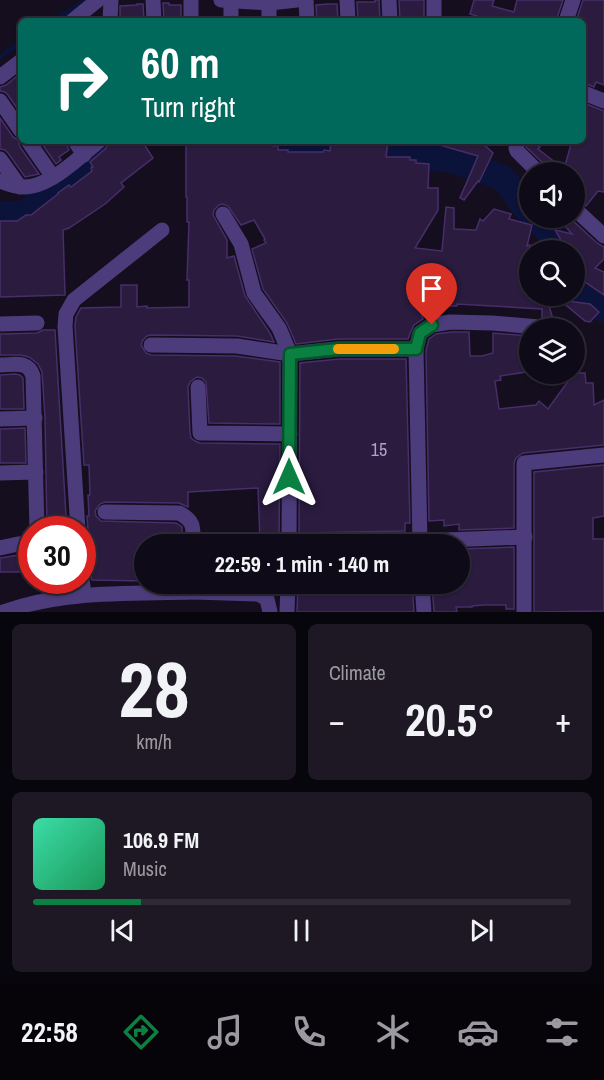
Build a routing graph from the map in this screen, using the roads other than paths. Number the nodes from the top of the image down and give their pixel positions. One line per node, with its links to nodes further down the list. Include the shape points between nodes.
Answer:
1 (111, 0): 14 (street)
2 (153, 0): 15 (street)
3 (191, 0): 16 (street)
4 (226, 0): 11 (street); 17 (street)
5 (297, 0): 11 (street)
6 (306, 0): 19 (street)
7 (347, 0): 20 (street)
8 (389, 0): 21 (street)
9 (434, 0): 22 (street)
10 (573, 0): 23 (street)
11 (269, 3): 18 (street)
12 (94, 10): 13 (street)
13 (78, 18)
14 (110, 18)
15 (154, 18)
16 (191, 18)
17 (230, 18)
18 (269, 18)
19 (307, 18)
20 (348, 18)
21 (390, 18)
22 (434, 18)
23 (567, 18)
24 (18, 63): 25 (street)
25 (0, 77)
26 (586, 94): 28 (street)
27 (0, 101): 29 (street)
28 (604, 101)
29 (18, 127)
30 (30, 144): 37 (street)
31 (77, 144): 34 (street)
32 (96, 144): 34 (street)
33 (517, 145): 36 (street, via 519,154)
34 (84, 154): 37 (street)
35 (0, 159): 39 (street)
36 (527, 162)
37 (53, 177): 39 (street, via 37,185)
38 (0, 181): 39 (street)
39 (20, 187)
40 (223, 214): 49 (street, via 241,244 254,293 279,328)
41 (585, 218): 43 (street)
42 (162, 230): 60 (street, via 74,300 65,315)
43 (604, 236)
44 (37, 323): 45 (street)
45 (0, 324)
46 (519, 325): 48 (street, via 450,322 432,325 420,333)
47 (150, 345): 49 (street, via 237,346)
48 (416, 349): 49 (street, via 338,349); 63 (street)
49 (290, 354): 54 (street)
50 (0, 365): 52 (street, via 24,365 31,370)
51 (198, 387): 54 (street, via 200,433)
52 (35, 418): 53 (street); 56 (street)
53 (0, 419)
54 (290, 434): 62 (street)
55 (604, 455): 64 (street, via 524,463)
56 (36, 472): 57 (street); 59 (street)
57 (0, 473)
58 (105, 512): 61 (street, via 179,513 188,517)
59 (37, 516)
60 (77, 516)
61 (193, 534)
62 (289, 534)
63 (419, 534)
64 (525, 537): 65 (street); 77 (street)
65 (470, 540)
66 (18, 543): 67 (street)
67 (0, 548)
68 (134, 592): 72 (street)
69 (258, 594): 74 (street, via 267,599)
70 (288, 594): 75 (street)
71 (423, 594): 76 (street)
72 (84, 595): 73 (street)
73 (3, 612)
74 (270, 612)
75 (287, 612)
76 (424, 612)
77 (524, 612)

